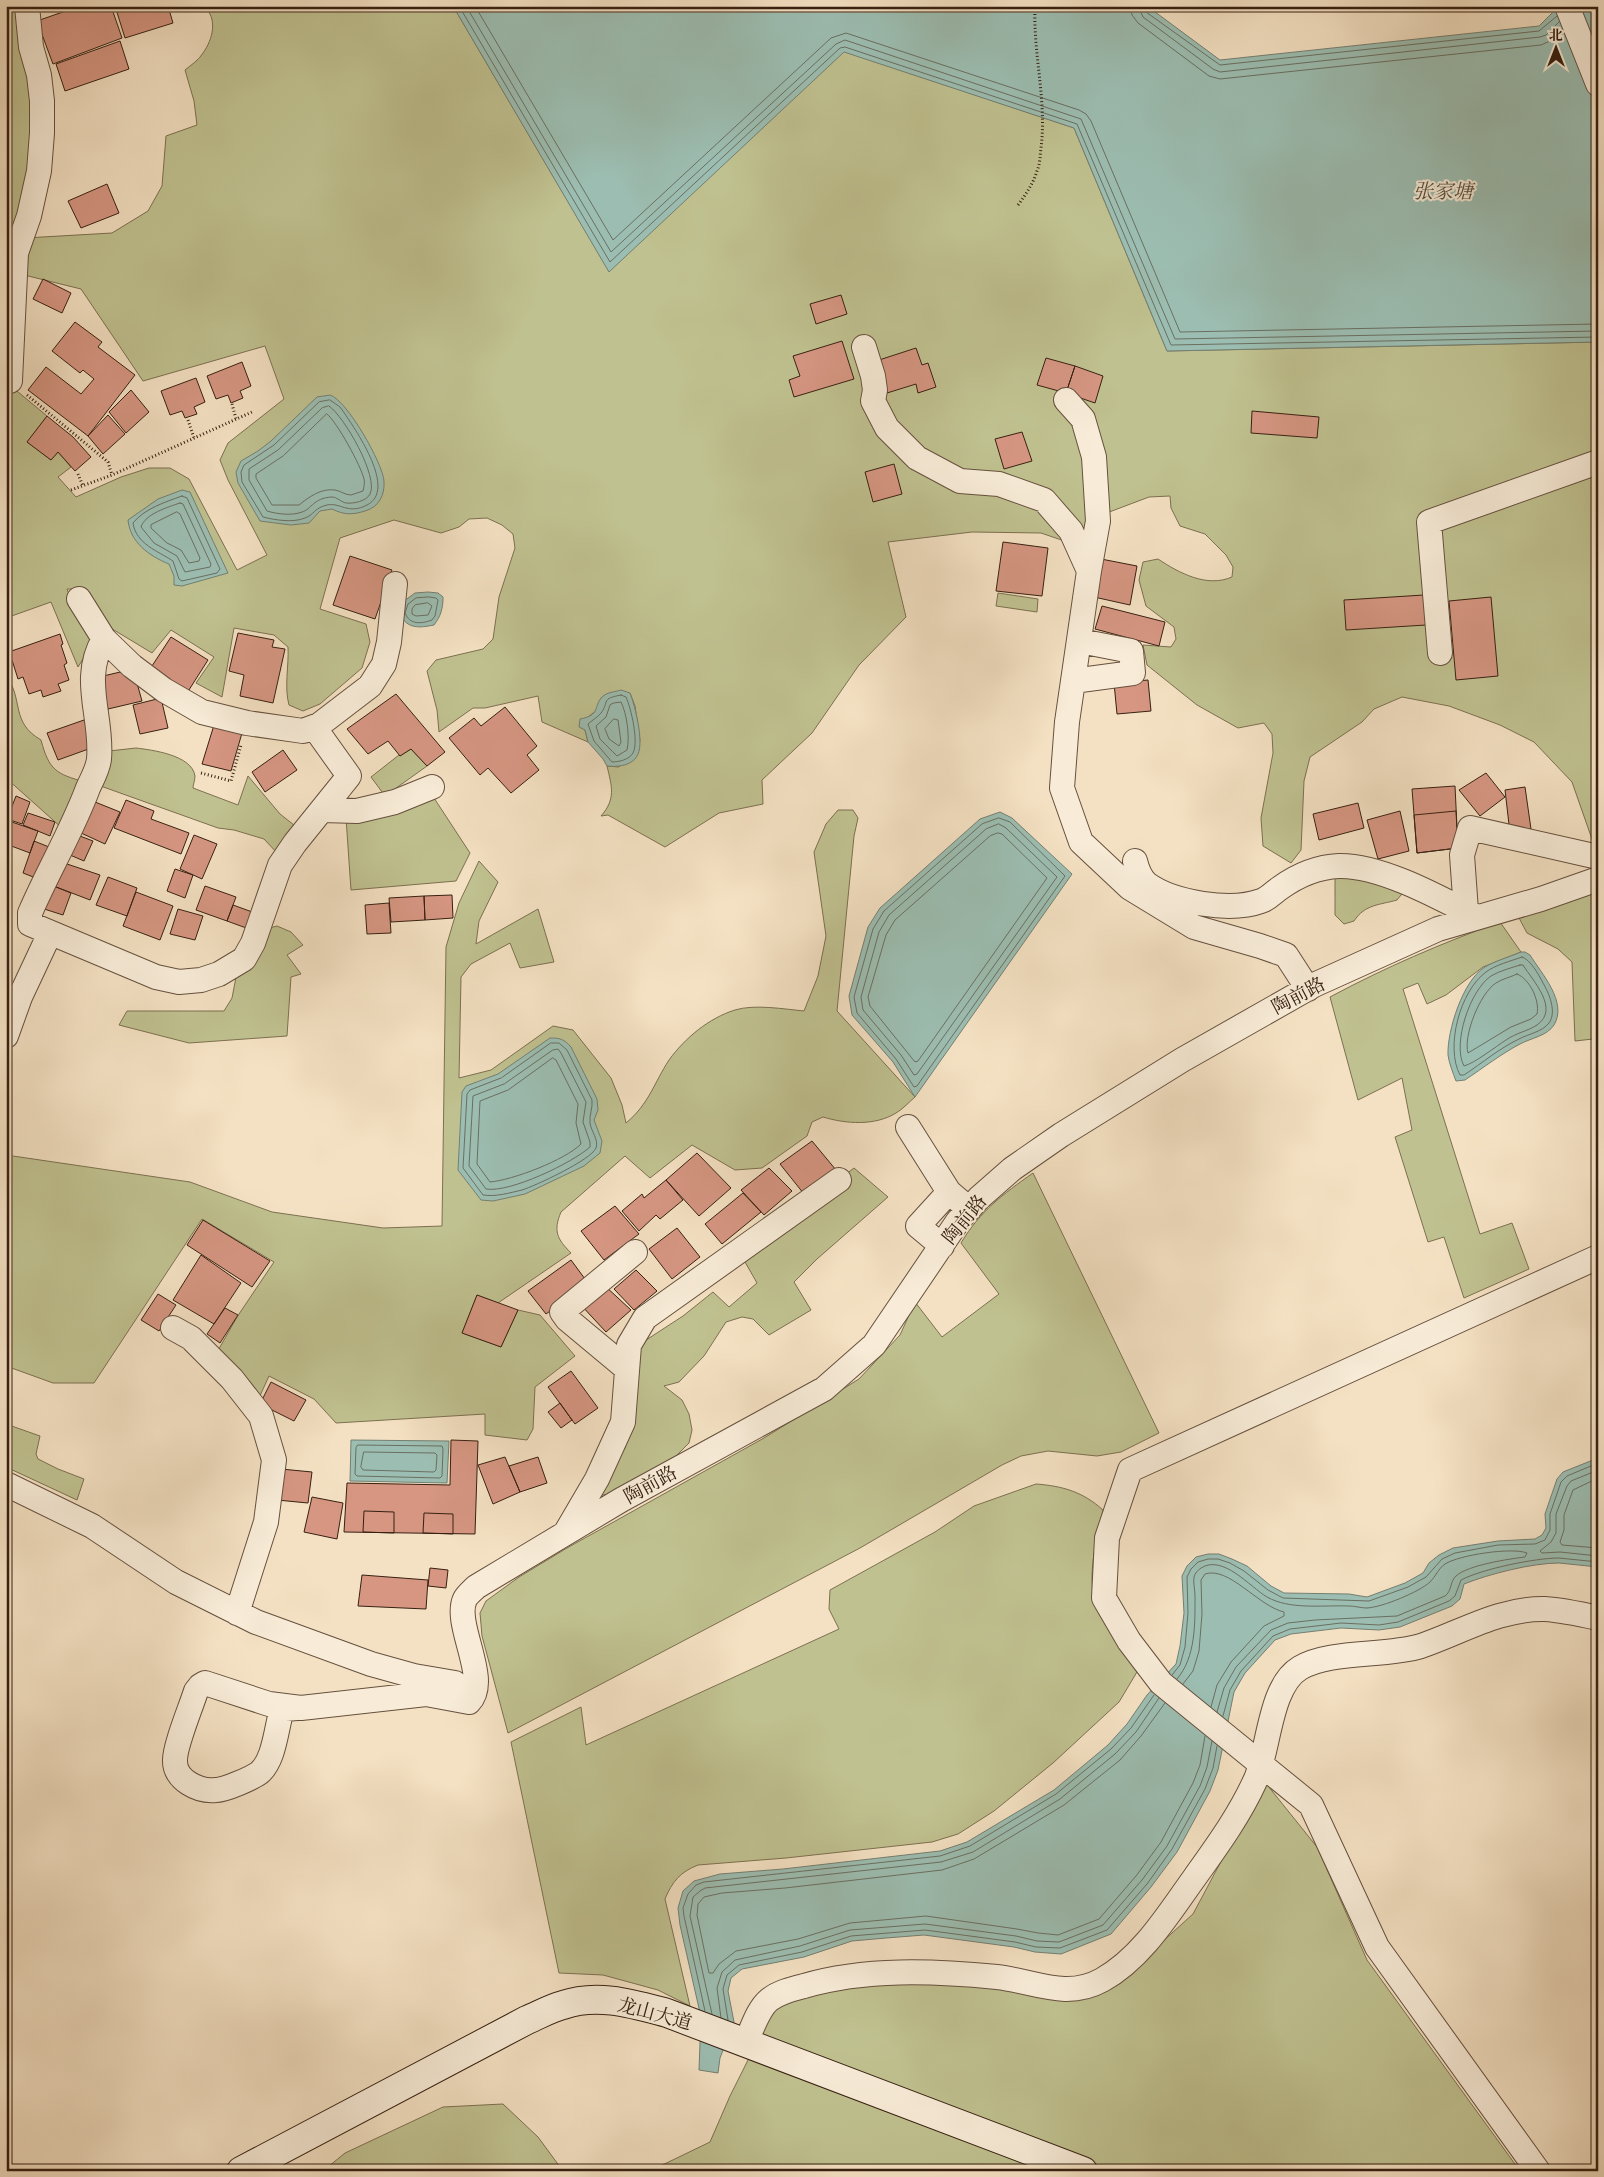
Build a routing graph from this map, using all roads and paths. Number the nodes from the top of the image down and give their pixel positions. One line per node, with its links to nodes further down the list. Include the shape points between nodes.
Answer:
1 (27, 6): 7 (street, via 31,47 39,75 42,133 37,180 16,253)
2 (1035, 6): 5 (path, via 1034,32 1043,130 1038,169)
3 (1567, 6): 4 (street)
4 (1598, 84)
5 (1018, 205)
6 (864, 347): 19 (street, via 874,383 873,401 887,428 917,458 960,480 999,484 1044,500 1071,531)
7 (10, 381): 16 (path, via 108,462)
8 (1066, 400): 19 (street, via 1083,419 1094,457 1098,521)
9 (232, 404): 11 (path)
10 (252, 412): 11 (path)
11 (236, 419): 13 (path)
12 (188, 420): 13 (path)
13 (194, 438): 16 (path)
14 (1598, 462): 24 (street, via 1429,522)
15 (78, 474): 17 (path)
16 (112, 475): 17 (path)
17 (83, 486): 18 (path)
18 (70, 490)
19 (1089, 571): 23 (street)
20 (395, 584): 27 (street, via 384,664 370,686)
21 (79, 599): 22 (street)
22 (104, 639): 26 (street, via 132,666 202,712); 35 (street, via 96,652 92,676 99,761 30,914 30,924)
23 (1080, 641): 25 (street); 25 (street, via 1131,651 1133,673)
24 (1440, 653)
25 (1073, 681): 32 (street, via 1062,788 1081,842)
26 (247, 723): 27 (street, via 303,731); 28 (path, via 231,781)
27 (314, 727): 30 (street, via 349,776)
28 (201, 773)
29 (432, 787): 30 (street, via 395,802 357,812)
30 (322, 810): 35 (street, via 280,865 253,943 244,959 219,974 179,982 156,978)
31 (1598, 857): 34 (street, via 1470,828 1462,855)
32 (1135, 875): 34 (street, via 1169,895 1194,903 1233,906 1262,901 1314,869 1341,866 1383,874); 36 (street, via 1194,927 1286,955)
33 (1598, 879): 34 (street, 陶前路, via 1540,899)
34 (1472, 914): 36 (street, 陶前路)
35 (50, 933): 37 (street)
36 (1308, 989): 41 (street, 陶前路, via 1182,1060 1061,1135 1012,1169)
37 (6, 1036)
38 (908, 1127): 40 (street)
39 (839, 1180): 46 (street, via 645,1318 630,1345)
40 (949, 1192): 41 (street); 42 (street, via 918,1226)
41 (969, 1209): 42 (street, 陶前路)
42 (942, 1246): 48 (street, 陶前路, via 874,1345 824,1389)
43 (635, 1252): 46 (street, via 562,1312)
44 (1598, 1257): 53 (street, via 1130,1470 1107,1538 1104,1598 1128,1641 1161,1683)
45 (174, 1328): 49 (street, via 191,1338 261,1416 274,1460 266,1522)
46 (627, 1369): 48 (street, via 623,1422 597,1479)
47 (6, 1484): 49 (street, via 92,1526 176,1582)
48 (565, 1533): 51 (street, 陶前路, via 476,1587 465,1600 462,1613)
49 (237, 1613): 51 (street, via 371,1664 414,1676)
50 (1598, 1618): 53 (street, via 1548,1609 1523,1610 1492,1618 1419,1646 1301,1667 1291,1676 1278,1701)
51 (476, 1687): 52 (street, via 470,1702 426,1694)
52 (297, 1708): 52 (street, via 281,1712 268,1760 259,1773 217,1790 194,1787 178,1775 175,1760 196,1690 205,1683 269,1704)
53 (1256, 1760): 54 (street, via 1257,1778 1214,1852 1136,1953 1101,1980 1066,1990 1003,1978 935,1973 874,1974 824,1980 768,2000); 57 (street, via 1311,1805 1377,1947)
54 (746, 2042): 55 (main road, 龙山大道, via 667,2012 618,2001 587,1999 563,2004 526,2020); 56 (main road, 龙山大道)
55 (241, 2171)
56 (1083, 2171)
57 (1538, 2171)

